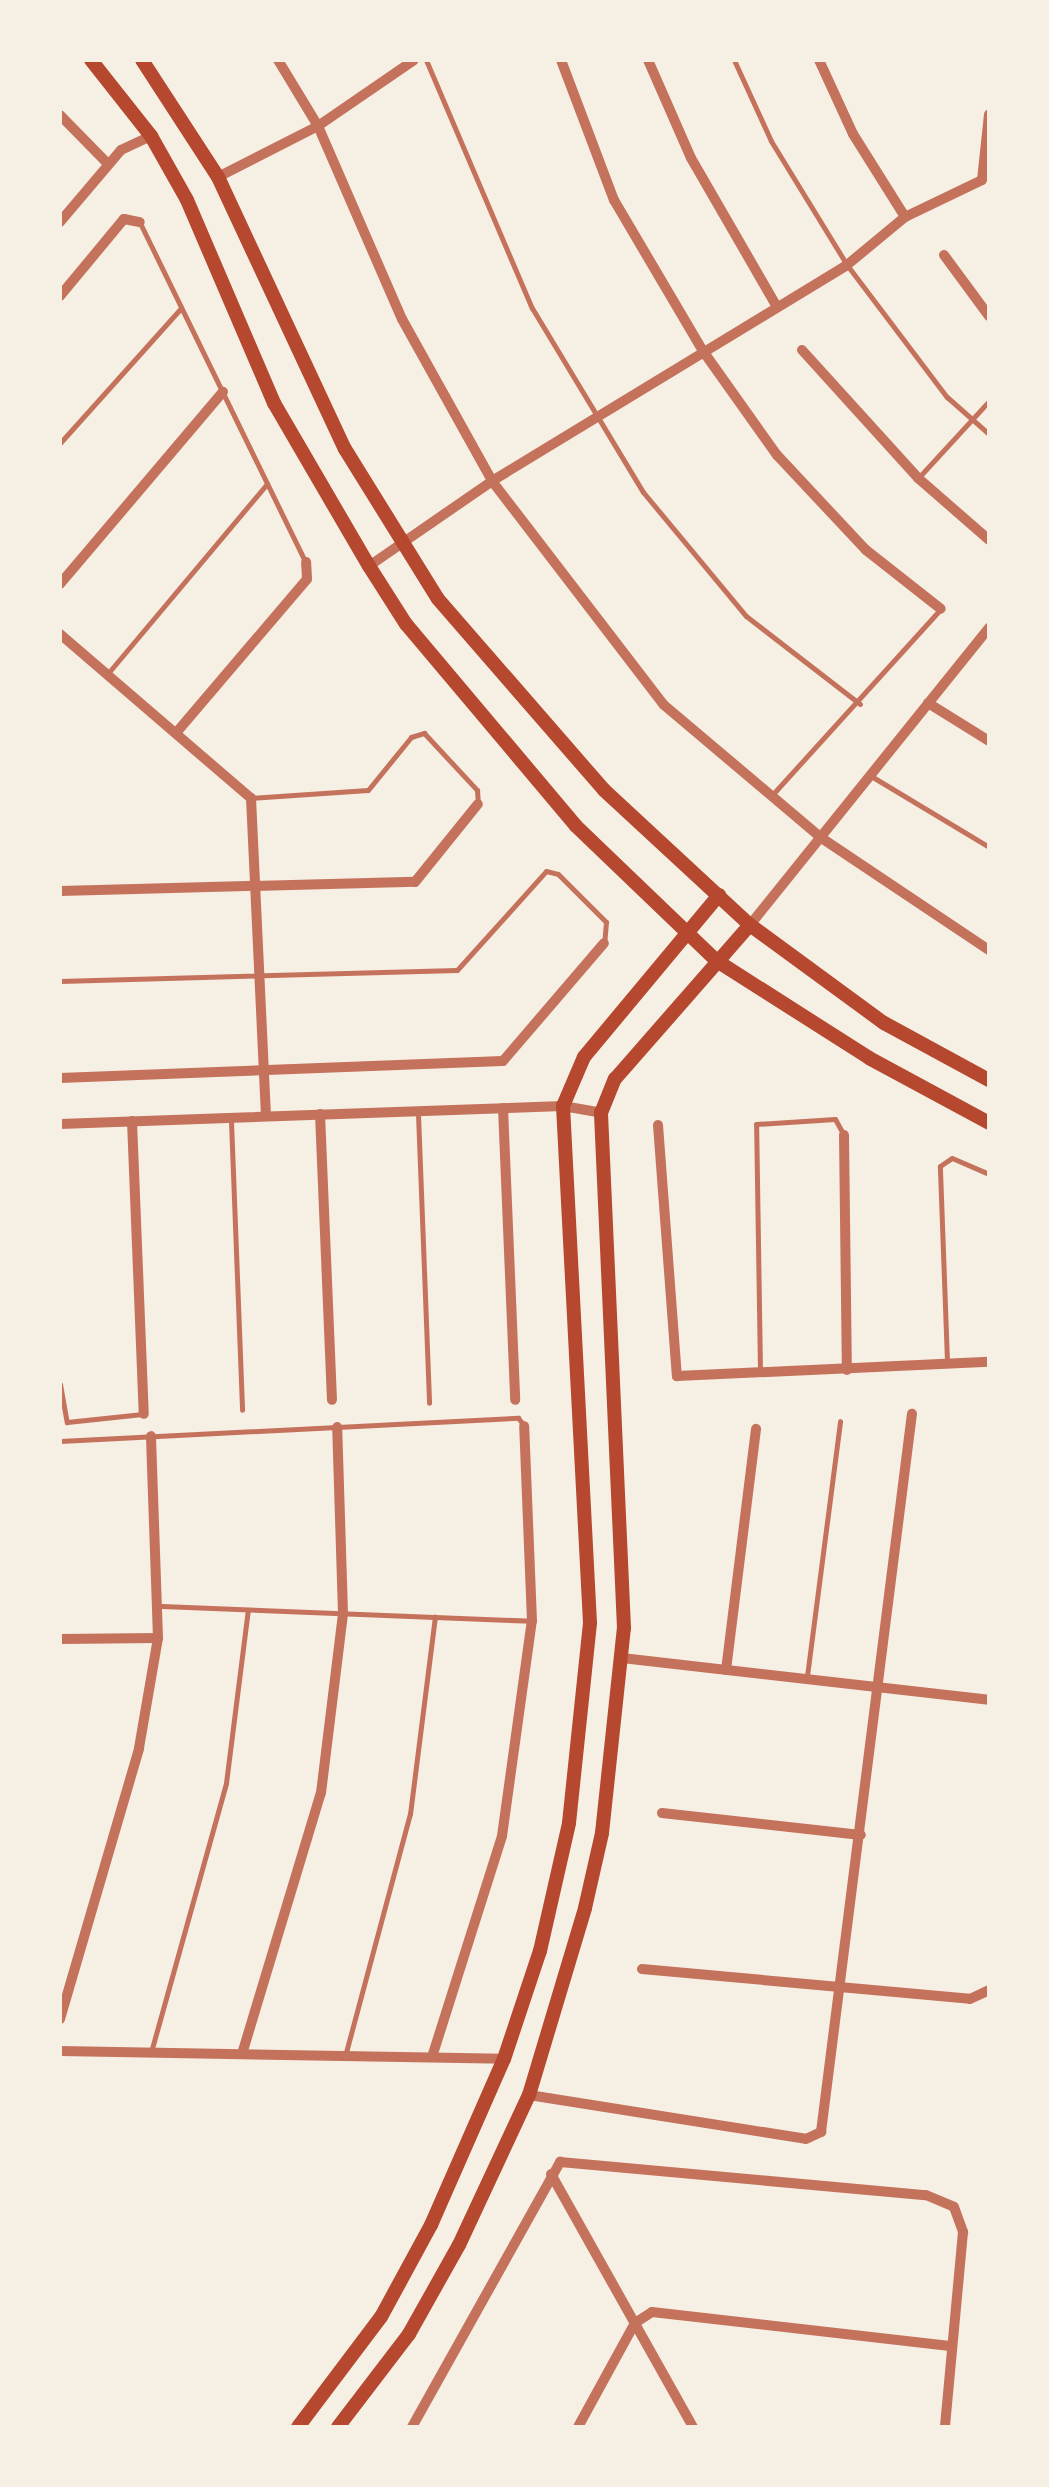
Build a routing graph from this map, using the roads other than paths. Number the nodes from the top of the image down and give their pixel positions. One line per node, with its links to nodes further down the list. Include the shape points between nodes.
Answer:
1 (91, 60): 13 (main road)
2 (142, 60): 15 (main road)
3 (278, 60): 12 (street)
4 (414, 60): 12 (street)
5 (426, 60): 30 (lane, via 525,293)
6 (561, 60): 27 (street, via 614,200)
7 (648, 60): 23 (street, via 690,158)
8 (734, 60): 21 (lane, via 771,141)
9 (819, 60): 17 (street, via 853,134)
10 (989, 114): 16 (street)
11 (60, 115): 14 (street)
12 (318, 126): 15 (street); 35 (street, via 402,318)
13 (151, 136): 14 (street); 40 (main road, via 188,200 274,403)
14 (108, 164): 18 (street)
15 (218, 177): 38 (main road, via 298,356)
16 (985, 184): 17 (street)
17 (905, 217): 21 (street)
18 (60, 222)
19 (140, 222): 22 (street, via 124,219); 24 (lane)
20 (944, 255): 25 (street)
21 (847, 265): 23 (street); 31 (lane, via 947,397)
22 (60, 296)
23 (776, 305): 27 (street)
24 (181, 307): 28 (lane); 33 (lane)
25 (989, 316)
26 (802, 350): 34 (street)
27 (703, 351): 30 (street); 42 (street, via 778,455 866,550)
28 (222, 392): 36 (lane); 41 (street)
29 (989, 401): 31 (lane)
30 (598, 418): 35 (street); 49 (lane, via 642,492 746,616)
31 (972, 419): 32 (lane); 34 (lane)
32 (989, 434)
33 (60, 443)
34 (918, 478): 37 (street)
35 (492, 481): 38 (street); 54 (street, via 664,705)
36 (268, 484): 39 (lane); 47 (lane)
37 (989, 540)
38 (403, 543): 40 (street); 60 (main road, via 438,599 604,790)
39 (306, 562): 50 (street, via 307,579)
40 (369, 566): 62 (main road, via 406,624 576,826)
41 (60, 584)
42 (942, 609): 49 (lane)
43 (989, 628): 45 (street)
44 (60, 634): 47 (street)
45 (977, 642): 46 (lane); 48 (street)
46 (989, 649)
47 (107, 674): 50 (street)
48 (928, 703): 51 (street); 52 (street)
49 (860, 704): 54 (lane)
50 (176, 734): 53 (street)
51 (989, 741)
52 (870, 775): 56 (street); 57 (lane)
53 (251, 798): 55 (lane, via 368,790 411,737 424,733 477,790); 58 (street)
54 (770, 798): 56 (street)
55 (478, 804): 58 (street, via 419,880)
56 (820, 838): 61 (street); 64 (street)
57 (989, 847)
58 (256, 889): 59 (street); 66 (street)
59 (60, 891)
60 (719, 896): 61 (main road); 62 (main road)
61 (750, 925): 65 (main road); 70 (main road, via 884,1024)
62 (684, 934): 65 (main road); 71 (main road, via 584,1057)
63 (604, 943): 66 (lane, via 606,922 546,870 457,970); 68 (street, via 503,1061)
64 (989, 950)
65 (717, 961): 74 (main road, via 614,1079); 79 (main road, via 869,1058)
66 (260, 976): 67 (lane); 68 (street)
67 (60, 981)
68 (264, 1070): 69 (street); 76 (street)
69 (60, 1078)
70 (989, 1080)
71 (563, 1106): 72 (street); 74 (street); 124 (main road, via 588,1662 554,1894)
72 (503, 1108): 73 (street); 90 (street)
73 (418, 1111): 75 (street); 91 (lane)
74 (601, 1112): 108 (main road)
75 (320, 1114): 76 (street); 89 (street)
76 (266, 1116): 77 (street)
77 (231, 1118): 78 (street); 92 (lane)
78 (132, 1121): 80 (street); 93 (street)
79 (989, 1123)
80 (60, 1124)
81 (658, 1125): 87 (street, via 672,1369 677,1376)
82 (844, 1135): 86 (street); 87 (lane, via 835,1120 756,1124)
83 (989, 1174): 85 (lane, via 952,1158 940,1166)
84 (989, 1362): 85 (street)
85 (947, 1364): 86 (street)
86 (847, 1370): 87 (street)
87 (760, 1374)
88 (60, 1384): 93 (lane, via 67,1422)
89 (332, 1400)
90 (514, 1400)
91 (429, 1403)
92 (242, 1410)
93 (144, 1414)
94 (912, 1414): 111 (street)
95 (840, 1421): 110 (lane)
96 (524, 1426): 97 (lane, via 518,1418); 105 (street)
97 (337, 1427): 99 (lane); 103 (street)
98 (756, 1428): 109 (street)
99 (152, 1436): 100 (lane); 101 (street)
100 (60, 1441)
101 (162, 1606): 102 (lane); 106 (street)
102 (248, 1610): 103 (lane); 120 (lane, via 226,1783)
103 (342, 1613): 104 (lane); 121 (street, via 321,1793)
104 (434, 1617): 105 (lane); 122 (lane, via 410,1814)
105 (532, 1621): 123 (street, via 502,1836)
106 (158, 1638): 107 (street); 118 (street, via 140,1748)
107 (60, 1640)
108 (622, 1658): 109 (street); 125 (main road, via 602,1832)
109 (726, 1670): 110 (street)
110 (806, 1679): 111 (street)
111 (879, 1688): 112 (street); 114 (street)
112 (989, 1700)
113 (662, 1813): 114 (street)
114 (861, 1835): 116 (street)
115 (642, 1968): 116 (street)
116 (842, 1987): 117 (street, via 970,2000); 125 (street, via 827,2107 821,2132 812,2138)
117 (989, 1990)
118 (60, 2019)
119 (60, 2051): 120 (street)
120 (151, 2052): 121 (street)
121 (242, 2054): 122 (street)
122 (345, 2056): 123 (street)
123 (432, 2058): 124 (street)
124 (504, 2059): 129 (main road, via 471,2144 381,2318)
125 (529, 2095): 130 (main road, via 410,2334)
126 (551, 2174): 127 (street); 128 (street, via 560,2162 926,2195 954,2207 963,2232); 131 (street)
127 (635, 2323): 128 (street, via 652,2312); 132 (street); 133 (street)
128 (952, 2346): 134 (street)
129 (298, 2427)
130 (338, 2427)
131 (412, 2427)
132 (578, 2427)
133 (693, 2427)
134 (945, 2427)

